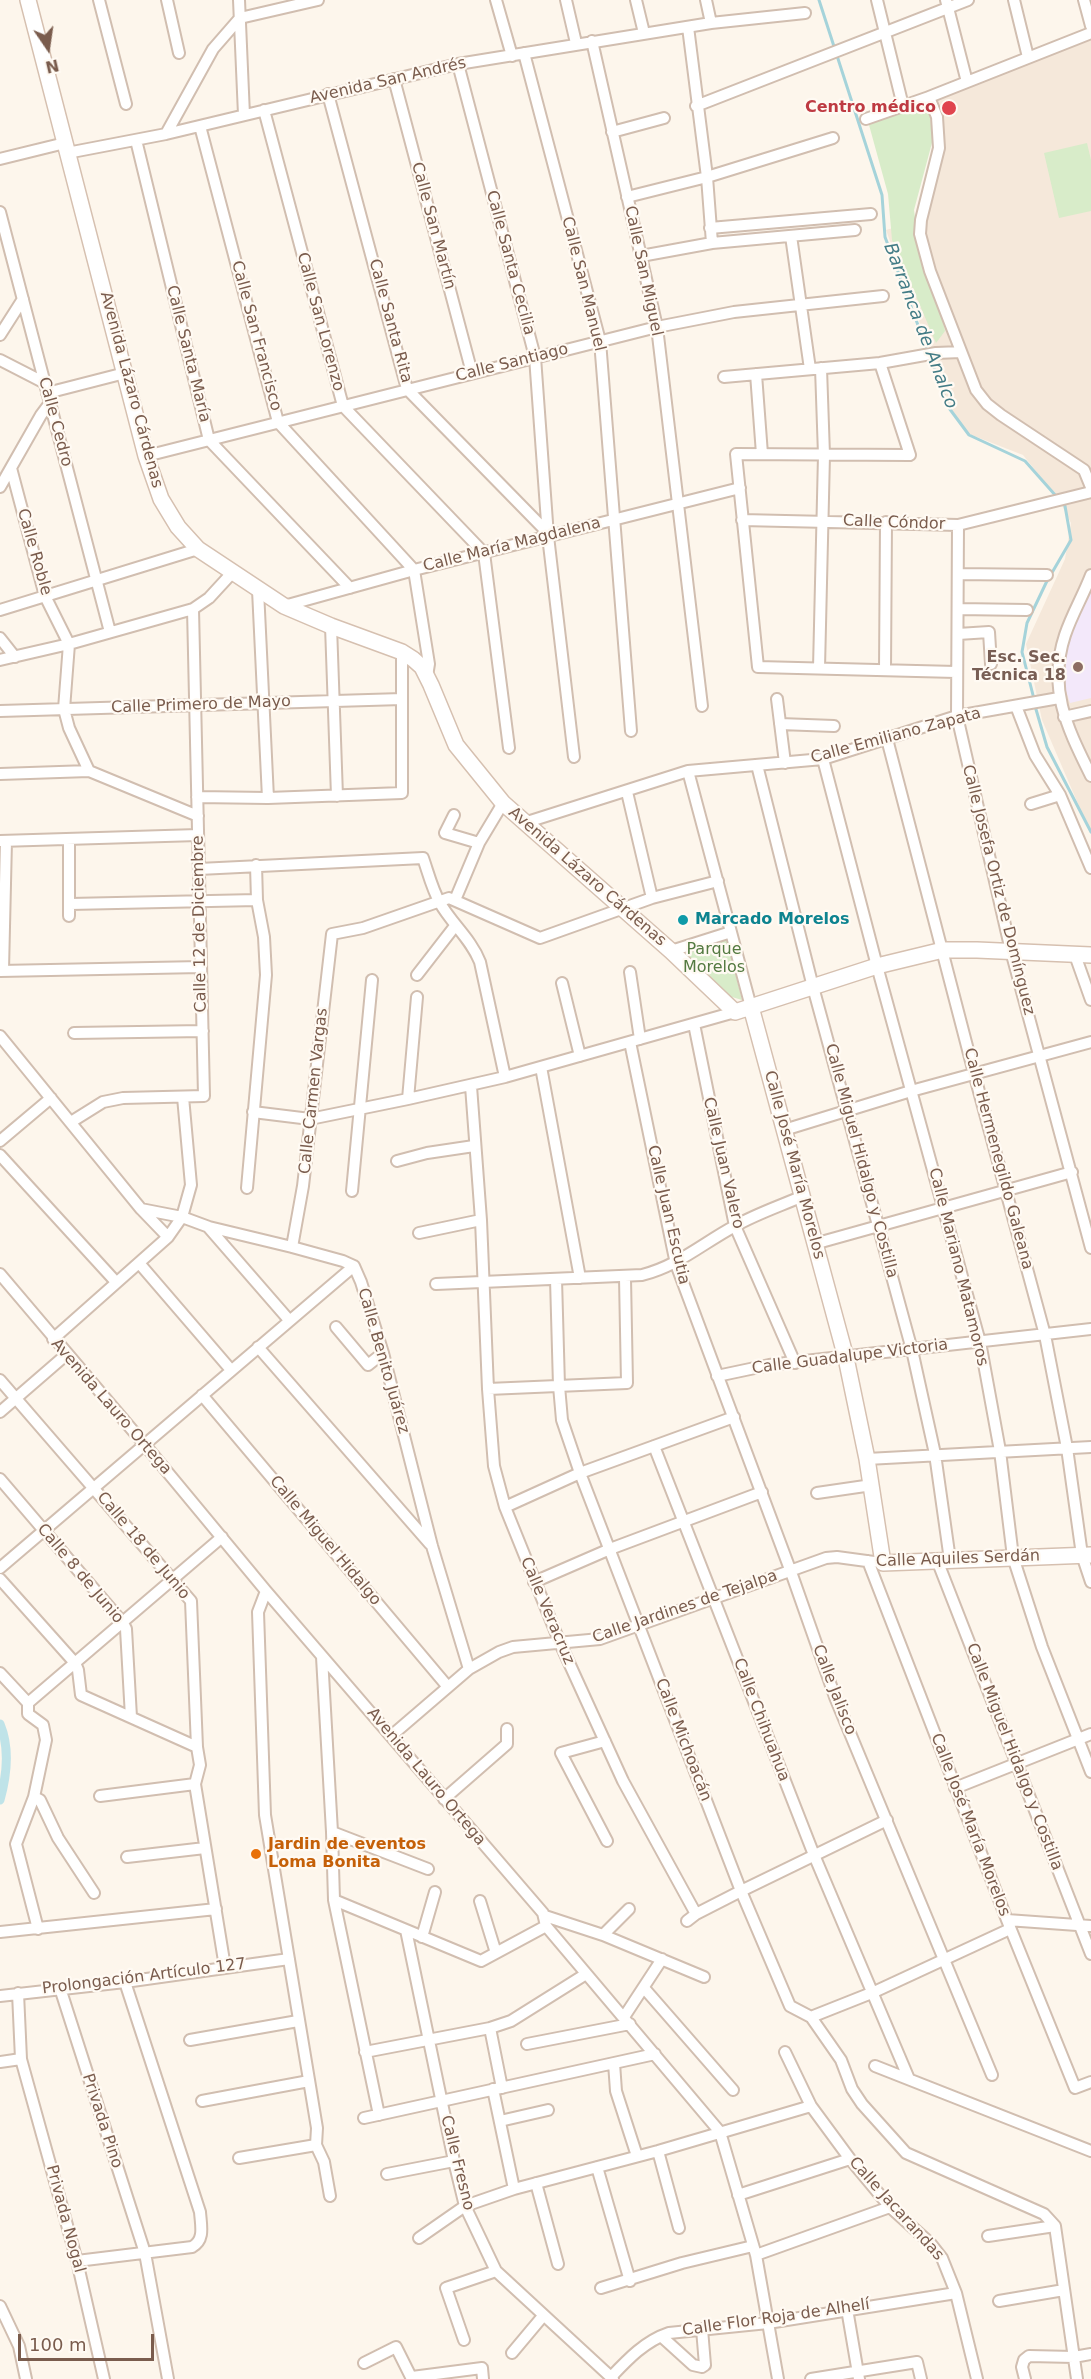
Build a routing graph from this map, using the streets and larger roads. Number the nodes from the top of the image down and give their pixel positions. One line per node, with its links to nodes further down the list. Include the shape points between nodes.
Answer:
1 (28, 0): 46 (street, Avenida Lázaro Cárdenas)
2 (99, 0): 34 (street)
3 (167, 0): 25 (street)
4 (239, 0): 16 (street)
5 (318, 0): 16 (street)
6 (496, 0): 27 (street)
7 (566, 0): 24 (street)
8 (636, 0): 20 (street)
9 (706, 0): 17 (street)
10 (877, 0): 21 (street)
11 (968, 0): 14 (street)
12 (1014, 0): 28 (street)
13 (1084, 0): 18 (street)
14 (947, 4): 21 (street); 31 (street)
15 (805, 13): 17 (street, Avenida San Andrés)
16 (240, 18): 38 (street); 43 (street, via 213,49)
17 (711, 23): 19 (street, Avenida San Andrés)
18 (1091, 26)
19 (688, 27): 20 (street, Avenida San Andrés); 35 (street)
20 (644, 33): 23 (street, Avenida San Andrés)
21 (886, 33): 35 (street); 36 (street)
22 (1091, 33): 28 (street)
23 (592, 41): 24 (street, Avenida San Andrés); 42 (street, Calle San Miguel)
24 (576, 43): 26 (street, Avenida San Andrés)
25 (179, 53)
26 (524, 53): 27 (street, Avenida San Andrés); 62 (street, Calle San Manuel)
27 (512, 56): 29 (street, Avenida San Andrés)
28 (1028, 57): 31 (street)
29 (458, 64): 30 (street, Avenida San Andrés); 64 (street, Calle Santa Cecilia)
30 (394, 78): 32 (street, Avenida San Andrés); 69 (street, Calle San Martín)
31 (967, 82): 33 (street)
32 (328, 94): 37 (street, Avenida San Andrés); 72 (street, Calle Santa Rita)
33 (929, 97): 36 (street); 63 (street, via 937,117 939,148 920,234)
34 (126, 104)
35 (696, 106): 48 (street)
36 (903, 106): 40 (street)
37 (264, 110): 38 (street, Avenida San Andrés); 74 (street, Calle San Lorenzo)
38 (243, 115): 41 (street, Avenida San Andrés)
39 (664, 118): 42 (street)
40 (866, 119)
41 (200, 126): 43 (street, Avenida San Andrés); 75 (street, Calle San Francisco)
42 (612, 132): 49 (street, Calle San Miguel)
43 (166, 134): 45 (street, Avenida San Andrés)
44 (833, 138): 48 (street)
45 (135, 140): 46 (street, Avenida San Andrés); 76 (street, Calle Santa María)
46 (66, 148): 47 (street, Avenida San Andrés); 68 (street, Avenida Lázaro Cárdenas)
47 (0, 159)
48 (707, 177): 49 (street); 52 (street)
49 (627, 197): 56 (street, Calle San Miguel)
50 (0, 213): 58 (street, Calle Cedro)
51 (871, 214): 52 (street)
52 (710, 228): 55 (street)
53 (855, 230): 54 (street)
54 (791, 236): 55 (street); 59 (street)
55 (712, 243): 56 (street)
56 (641, 256): 60 (street, Calle San Miguel)
57 (883, 296): 59 (street, Calle Santiago)
58 (23, 299): 61 (street); 73 (street, Calle Cedro)
59 (802, 304): 60 (street, Calle Santiago); 67 (street)
60 (657, 327): 62 (street, Calle Santiago); 85 (street, Calle San Miguel)
61 (0, 335)
62 (600, 341): 64 (street, Calle Santiago); 86 (street, Calle San Manuel)
63 (961, 352): 66 (street); 82 (street, via 976,390 987,404 1084,470)
64 (536, 357): 69 (street, Calle Santiago); 91 (street, Calle Santa Cecilia)
65 (0, 360): 73 (street)
66 (880, 363): 67 (street); 78 (street, via 910,455)
67 (816, 369): 70 (street); 78 (street)
68 (125, 373): 73 (street); 79 (street, Avenida Lázaro Cárdenas)
69 (472, 373): 72 (street, Calle Santiago)
70 (756, 374): 71 (street); 77 (street)
71 (724, 377)
72 (407, 389): 74 (street, Calle Santiago); 91 (street, Calle Santa Rita)
73 (47, 393): 80 (street, via 40,415); 99 (street, Calle Cedro)
74 (343, 406): 75 (street, Calle Santiago); 93 (street, Calle San Lorenzo)
75 (278, 422): 76 (street, Calle Santiago); 94 (street, Calle San Francisco)
76 (209, 440): 79 (street, Calle Santiago); 100 (street, Calle Santa María)
77 (762, 454): 78 (street); 83 (street, via 736,454)
78 (824, 455): 88 (street)
79 (146, 456): 92 (street, Avenida Lázaro Cárdenas, via 161,499)
80 (11, 468): 81 (street); 102 (street, Calle Roble)
81 (0, 487)
82 (1091, 487)
83 (740, 488): 85 (street, Calle María Magdalena); 87 (street)
84 (1091, 492): 90 (street, Calle Cóndor)
85 (680, 503): 86 (street, Calle María Magdalena); 128 (street, Calle San Miguel)
86 (614, 520): 91 (street, Calle María Magdalena); 136 (street, Calle San Manuel)
87 (742, 520): 88 (street, Calle Cóndor); 117 (street, via 758,667)
88 (822, 521): 89 (street, Calle Cóndor); 117 (street)
89 (886, 522): 90 (street, Calle Cóndor); 118 (street)
90 (958, 525): 96 (street, Calle Josefa Ortiz de Domínguez)
91 (548, 535): 93 (street, Calle María Magdalena); 139 (street, Calle Santa Cecilia)
92 (198, 549): 95 (street, Avenida Lázaro Cárdenas); 99 (street)
93 (484, 553): 94 (street, Calle María Magdalena); 138 (street)
94 (414, 570): 100 (street, Calle María Magdalena); 120 (street, via 429,664)
95 (232, 573): 101 (street, Avenida Lázaro Cárdenas); 104 (street)
96 (957, 574): 97 (street); 105 (street, Calle Josefa Ortiz de Domínguez)
97 (1047, 575)
98 (1091, 575): 121 (street, via 1062,647)
99 (96, 580): 102 (street); 109 (street, Calle Cedro)
100 (350, 588): 103 (street, Calle María Magdalena)
101 (258, 590): 103 (street, Avenida Lázaro Cárdenas); 125 (street)
102 (45, 596): 106 (street); 112 (street, Calle Roble)
103 (284, 606): 108 (street, Avenida Lázaro Cárdenas)
104 (192, 609): 109 (street); 127 (street, Calle 12 de Diciembre)
105 (958, 609): 107 (street); 110 (street, Calle Josefa Ortiz de Domínguez)
106 (0, 610)
107 (1027, 610)
108 (331, 626): 113 (street, Avenida Lázaro Cárdenas); 124 (street)
109 (110, 632): 112 (street)
110 (957, 634): 116 (street, via 989,632); 119 (street, Calle Josefa Ortiz de Domínguez)
111 (0, 638): 114 (street)
112 (69, 644): 114 (street); 129 (street)
113 (402, 652): 120 (street, Avenida Lázaro Cárdenas); 122 (street)
114 (15, 657): 115 (street)
115 (0, 660)
116 (991, 664)
117 (819, 668): 118 (street)
118 (885, 670): 119 (street)
119 (956, 672): 132 (street, Calle Josefa Ortiz de Domínguez)
120 (427, 676): 152 (street, Avenida Lázaro Cárdenas, via 456,745)
121 (1059, 698): 126 (street, Calle Emiliano Zapata); 133 (street)
122 (402, 699): 124 (street, Calle Primero de Mayo); 149 (street, via 402,793)
123 (777, 699): 134 (street)
124 (333, 701): 125 (street, Calle Primero de Mayo); 149 (street)
125 (264, 703): 127 (street, Calle Primero de Mayo); 151 (street)
126 (1021, 704): 132 (street, Calle Emiliano Zapata); 148 (street, via 1035,755)
127 (196, 705): 129 (street, Calle Primero de Mayo); 150 (street, Calle 12 de Diciembre)
128 (702, 706)
129 (64, 709): 130 (street, Calle Primero de Mayo); 143 (street)
130 (0, 711)
131 (1091, 711): 133 (street)
132 (957, 716): 137 (street, Calle Emiliano Zapata); 177 (street, Calle Josefa Ortiz de Domínguez)
133 (1064, 717): 146 (street)
134 (780, 724): 135 (street); 141 (street)
135 (834, 726)
136 (631, 731)
137 (887, 740): 140 (street, Calle Emiliano Zapata); 175 (street, Calle Hermenegildo Galeana)
138 (509, 748)
139 (574, 757)
140 (823, 759): 141 (street, Calle Emiliano Zapata); 180 (street, Calle Mariano Matamoros)
141 (785, 763): 142 (street, Calle Emiliano Zapata)
142 (756, 765): 144 (street, Calle Emiliano Zapata); 187 (street, Calle Miguel Hidalgo y Costilla)
143 (89, 771): 145 (street); 155 (street)
144 (688, 771): 147 (street, Calle Emiliano Zapata); 164 (street, Calle José María Morelos)
145 (0, 774)
146 (1091, 776)
147 (627, 792): 156 (street, Calle Emiliano Zapata); 165 (street)
148 (1060, 795): 153 (street); 162 (street)
149 (337, 796): 151 (street)
150 (197, 797): 151 (street); 155 (street, Calle 12 de Diciembre)
151 (268, 798)
152 (503, 803): 156 (street, Avenida Lázaro Cárdenas); 160 (street)
153 (1031, 804)
154 (453, 815): 160 (street, via 446,832)
155 (198, 816): 157 (street, Calle 12 de Diciembre)
156 (524, 823): 171 (street, Avenida Lázaro Cárdenas)
157 (198, 835): 158 (street); 163 (street, Calle 12 de Diciembre)
158 (69, 839): 159 (street); 170 (street)
159 (3, 841): 181 (street)
160 (479, 843): 167 (street)
161 (256, 866): 163 (street); 166 (street); 168 (street, via 423,858)
162 (1091, 868)
163 (199, 869): 169 (street, Calle 12 de Diciembre)
164 (718, 881): 165 (street); 174 (street, Calle José María Morelos)
165 (652, 898): 171 (street)
166 (258, 900): 169 (street); 210 (street, via 266,975)
167 (455, 900): 168 (street); 171 (street, via 540,938)
168 (439, 901): 173 (street); 211 (street, Calle Carmen Vargas, via 363,928 332,934)
169 (200, 902): 170 (street); 182 (street, Calle 12 de Diciembre)
170 (70, 904): 172 (street)
171 (623, 908): 176 (street, Avenida Lázaro Cárdenas)
172 (69, 916)
173 (455, 926): 184 (street); 202 (street, via 474,948 480,962)
174 (731, 932): 176 (street); 190 (street, Calle José María Morelos)
175 (943, 950): 177 (street); 180 (street); 201 (street, Calle Hermenegildo Galeana)
176 (670, 951): 191 (street, Avenida Lázaro Cárdenas)
177 (1011, 951): 178 (street); 199 (street, Calle Josefa Ortiz de Domínguez)
178 (1075, 955): 179 (street); 189 (street)
179 (1091, 956)
180 (877, 966): 187 (street); 204 (street, Calle Mariano Matamoros)
181 (2, 967): 182 (street, via 32,971)
182 (201, 967): 193 (street, Calle 12 de Diciembre)
183 (630, 972): 196 (street, Calle Juan Escutia)
184 (417, 975)
185 (372, 980): 208 (street)
186 (562, 984): 198 (street)
187 (813, 987): 190 (street); 209 (street, Calle Miguel Hidalgo y Costilla)
188 (417, 997): 207 (street)
189 (1091, 1000)
190 (752, 1007): 191 (street); 213 (street, Calle José María Morelos)
191 (735, 1012): 192 (street)
192 (694, 1024): 196 (street); 227 (street, Calle Juan Valero)
193 (203, 1030): 194 (street); 205 (street, Calle 12 de Diciembre, via 204,1096)
194 (74, 1034)
195 (0, 1036): 206 (street)
196 (635, 1040): 198 (street); 236 (street, Calle Juan Escutia)
197 (1091, 1042): 199 (street)
198 (580, 1056): 200 (street)
199 (1040, 1056): 201 (street); 218 (street, Calle Josefa Ortiz de Domínguez)
200 (541, 1067): 202 (street); 239 (street)
201 (974, 1073): 204 (street); 220 (street, Calle Hermenegildo Galeana)
202 (505, 1077): 203 (street)
203 (471, 1086): 207 (street); 215 (street, Calle Veracruz)
204 (911, 1091): 209 (street); 224 (street, Calle Mariano Matamoros)
205 (183, 1097): 212 (street, via 103,1102); 225 (street, via 191,1185)
206 (51, 1098): 212 (street); 214 (street)
207 (408, 1100): 208 (street)
208 (360, 1109): 211 (street); 221 (street)
209 (847, 1110): 213 (street); 228 (street, Calle Miguel Hidalgo y Costilla)
210 (253, 1112): 211 (street); 219 (street)
211 (310, 1119): 233 (street, Calle Carmen Vargas)
212 (71, 1122): 223 (street)
213 (784, 1130): 222 (street, Calle José María Morelos)
214 (0, 1141)
215 (474, 1146): 217 (street); 226 (street, Calle Veracruz)
216 (0, 1155): 242 (street)
217 (397, 1161)
218 (1072, 1172): 220 (street); 234 (street, Calle Josefa Ortiz de Domínguez)
219 (247, 1188)
220 (1007, 1190): 224 (street); 248 (street, Calle Hermenegildo Galeana)
221 (352, 1191)
222 (802, 1196): 227 (street); 232 (street, Calle José María Morelos)
223 (141, 1209): 225 (street, Calle Benito Juárez); 231 (street)
224 (944, 1209): 228 (street); 250 (street, Calle Mariano Matamoros)
225 (182, 1217): 229 (street, Calle Benito Juárez); 231 (street)
226 (481, 1220): 230 (street); 243 (street, Calle Veracruz)
227 (735, 1226): 236 (street); 256 (street, Calle Juan Valero)
228 (880, 1226): 232 (street); 252 (street, Calle Miguel Hidalgo y Costilla)
229 (209, 1227): 233 (street, Calle Benito Juárez); 245 (street)
230 (419, 1233)
231 (168, 1236): 235 (street)
232 (814, 1244): 255 (street, Calle José María Morelos)
233 (292, 1247): 237 (street, Calle Benito Juárez)
234 (1091, 1248)
235 (139, 1263): 242 (street); 257 (street)
236 (676, 1264): 240 (street); 258 (street, Calle Juan Escutia)
237 (354, 1266): 245 (street); 253 (street, Calle Benito Juárez)
238 (0, 1274): 249 (street, Avenida Lauro Ortega)
239 (580, 1278): 240 (street); 241 (street)
240 (625, 1278): 260 (street, via 627,1383)
241 (556, 1279): 243 (street); 260 (street, Calle Michoacán)
242 (116, 1282): 249 (street)
243 (484, 1283): 244 (street); 261 (street, Calle Veracruz)
244 (436, 1284)
245 (289, 1320): 251 (street)
246 (336, 1327): 253 (street, via 368,1365)
247 (1091, 1329): 248 (street, Calle Guadalupe Victoria)
248 (1045, 1335): 250 (street, Calle Guadalupe Victoria); 269 (street, Calle Hermenegildo Galeana)
249 (53, 1339): 254 (street, Avenida Lauro Ortega)
250 (980, 1342): 252 (street, Calle Guadalupe Victoria); 270 (street, Calle Mariano Matamoros)
251 (258, 1347): 257 (street); 283 (street)
252 (912, 1350): 255 (street, Calle Guadalupe Victoria); 271 (street, Calle Miguel Hidalgo y Costilla)
253 (383, 1353): 283 (street, Calle Benito Juárez)
254 (67, 1354): 263 (street); 266 (street, Avenida Lauro Ortega)
255 (846, 1358): 256 (street, Calle Guadalupe Victoria); 272 (street, Calle José María Morelos)
256 (795, 1363): 258 (street, Calle Guadalupe Victoria)
257 (231, 1370): 262 (street)
258 (717, 1376): 265 (street, Calle Juan Escutia)
259 (0, 1380): 263 (street, Calle 18 de Junio)
260 (559, 1386): 261 (street); 273 (street, Calle Michoacán, via 562,1420)
261 (488, 1389): 279 (street, Calle Veracruz, via 494,1466)
262 (202, 1395): 266 (street); 305 (street, Calle Miguel Hidalgo)
263 (16, 1398): 264 (street); 276 (street, Calle 18 de Junio)
264 (0, 1412)
265 (734, 1417): 267 (street); 277 (street, Calle Jalisco)
266 (145, 1445): 276 (street); 282 (street, Avenida Lauro Ortega)
267 (654, 1446): 273 (street); 280 (street, Calle Chihuahua)
268 (1091, 1447): 269 (street)
269 (1067, 1448): 270 (street); 285 (street, Calle Hermenegildo Galeana)
270 (1000, 1451): 271 (street); 286 (street, Calle Mariano Matamoros)
271 (935, 1454): 272 (street); 288 (street, Calle Miguel Hidalgo y Costilla)
272 (867, 1460): 275 (street, Calle José María Morelos)
273 (580, 1473): 279 (street); 284 (street, Calle Michoacán)
274 (0, 1479): 281 (street, Calle 8 de Junio)
275 (872, 1485): 278 (street); 289 (street, Calle José María Morelos)
276 (95, 1488): 281 (street); 293 (street, Calle 18 de Junio)
277 (762, 1492): 280 (street); 291 (street, Calle Jalisco)
278 (817, 1493)
279 (505, 1507): 294 (street, Calle Veracruz)
280 (685, 1521): 284 (street); 297 (street, Calle Chihuahua)
281 (44, 1531): 290 (street); 298 (street, Calle 8 de Junio)
282 (222, 1538): 293 (street); 296 (street, Avenida Lauro Ortega)
283 (432, 1546): 303 (street, Calle Benito Juárez)
284 (610, 1549): 294 (street); 299 (street, Calle Michoacán)
285 (1086, 1555): 286 (street, Calle Aquiles Serdán); 295 (street, Calle Hermenegildo Galeana)
286 (1013, 1557): 288 (street, Calle Aquiles Serdán); 311 (street, Calle Mariano Matamoros)
287 (826, 1558): 289 (street, Calle Aquiles Serdán); 291 (street, Calle Jardines de Tejalpa)
288 (944, 1560): 289 (street, Calle Aquiles Serdán); 314 (street, Calle Miguel Hidalgo y Costilla)
289 (876, 1562): 317 (street, Calle José María Morelos)
290 (0, 1568)
291 (791, 1572): 297 (street, Calle Jardines de Tejalpa); 321 (street, Calle Jalisco, via 835,1697)
292 (0, 1580): 302 (street)
293 (174, 1580): 298 (street); 313 (street, Calle 18 de Junio, via 191,1601)
294 (534, 1582): 300 (street, Calle Veracruz)
295 (1091, 1582)
296 (266, 1591): 301 (street, Avenida Lauro Ortega); 346 (street, via 258,1612 265,1815)
297 (713, 1597): 299 (street, Calle Jardines de Tejalpa); 325 (street, Calle Chihuahua)
298 (123, 1623): 302 (street); 307 (street, Calle 8 de Junio)
299 (639, 1626): 300 (street, Calle Jardines de Tejalpa, via 600,1639); 328 (street, Calle Michoacán)
300 (560, 1643): 303 (street, Calle Jardines de Tejalpa, via 513,1647); 312 (street, Calle Veracruz)
301 (322, 1657): 310 (street, Avenida Lauro Ortega); 322 (street)
302 (75, 1663): 306 (street); 307 (street, via 81,1695)
303 (468, 1669): 305 (street, Calle Jardines de Tejalpa)
304 (0, 1673): 306 (street)
305 (448, 1687): 310 (street, Calle Jardines de Tejalpa)
306 (28, 1703): 319 (street, via 28,1714 42,1725 46,1740)
307 (131, 1717): 313 (street)
308 (507, 1729): 320 (street, via 507,1744)
309 (1091, 1734): 311 (street)
310 (391, 1736): 320 (street, Avenida Lauro Ortega)
311 (1078, 1739): 314 (street); 315 (street, Calle Mariano Matamoros)
312 (604, 1741): 323 (street, via 561,1753); 328 (street, Calle Veracruz, via 692,1918)
313 (197, 1747): 316 (street, Calle 18 de Junio, via 200,1765)
314 (1017, 1763): 317 (street); 337 (street, Calle Miguel Hidalgo y Costilla)
315 (1091, 1772)
316 (195, 1784): 318 (street); 324 (street)
317 (955, 1788): 336 (street, Calle José María Morelos)
318 (100, 1796)
319 (34, 1797): 330 (street, via 40,1800 58,1838); 339 (street, via 16,1844)
320 (444, 1799): 335 (street, Avenida Lauro Ortega)
321 (887, 1820): 325 (street); 348 (street, Calle Jalisco)
322 (332, 1832): 327 (street); 331 (street)
323 (607, 1841)
324 (205, 1848): 326 (street); 333 (street)
325 (814, 1855): 328 (street); 355 (street, Calle Chihuahua)
326 (127, 1857)
327 (428, 1869)
328 (741, 1891): 358 (street, Calle Michoacán, via 790,2006)
329 (435, 1892): 343 (street)
330 (94, 1893)
331 (334, 1900): 340 (street); 365 (street)
332 (480, 1901): 344 (street)
333 (216, 1909): 339 (street); 349 (street)
334 (629, 1909): 342 (street)
335 (546, 1921): 342 (street); 344 (street); 350 (street, Avenida Lauro Ortega)
336 (1008, 1924): 337 (street); 348 (street); 375 (street, Calle José María Morelos, via 1075,2088)
337 (1079, 1924): 338 (street); 345 (street, Calle Miguel Hidalgo y Costilla)
338 (1091, 1926)
339 (38, 1929): 341 (street)
340 (406, 1930): 343 (street); 363 (street, Calle Fresno)
341 (0, 1932)
342 (603, 1935): 347 (street)
343 (422, 1937): 344 (street, via 481,1961)
344 (496, 1953)
345 (1091, 1954)
346 (289, 1959): 349 (street, Prolongación Artículo 127); 359 (street)
347 (662, 1959): 351 (street); 354 (street)
348 (944, 1960): 355 (street); 372 (street, Calle Jalisco)
349 (225, 1967): 352 (street, Prolongación Artículo 127)
350 (586, 1974): 360 (street, Avenida Lauro Ortega); 361 (street, via 511,2020)
351 (704, 1977)
352 (125, 1982): 353 (street, Prolongación Artículo 127); 406 (street, via 200,2212 202,2237 192,2247)
353 (60, 1988): 356 (street, Prolongación Artículo 127); 406 (street, Privada Pino)
354 (644, 1988): 360 (street); 377 (street)
355 (874, 1992): 358 (street); 373 (street, Calle Chihuahua)
356 (18, 1994): 357 (street, Prolongación Artículo 127); 368 (street, Privada Nogal)
357 (0, 1996)
358 (811, 2017): 401 (street, via 841,2060 862,2104 906,2153 1044,2214)
359 (298, 2021): 362 (street); 374 (street)
360 (627, 2021): 364 (street); 367 (street, Avenida Lauro Ortega)
361 (490, 2028): 363 (street); 376 (street)
362 (190, 2040)
363 (429, 2040): 365 (street); 379 (street, Calle Fresno)
364 (527, 2044)
365 (365, 2052): 382 (street)
366 (785, 2052): 380 (street, Calle Jacarandas)
367 (655, 2054): 370 (street); 385 (street, Avenida Lauro Ortega)
368 (21, 2059): 369 (street); 407 (street, Privada Nogal)
369 (0, 2062)
370 (614, 2063): 376 (street); 389 (street, via 616,2091)
371 (875, 2066): 373 (street)
372 (992, 2075)
373 (909, 2079): 388 (street)
374 (309, 2081): 378 (street); 386 (street)
375 (1091, 2082)
376 (497, 2089): 379 (street); 384 (street)
377 (733, 2090)
378 (202, 2101)
379 (441, 2101): 382 (street); 392 (street, Calle Fresno)
380 (811, 2106): 385 (street); 391 (street, Calle Jacarandas)
381 (548, 2110): 384 (street)
382 (380, 2115): 383 (street)
383 (364, 2118)
384 (500, 2121): 396 (street)
385 (720, 2132): 387 (street); 397 (street, Avenida Lauro Ortega)
386 (316, 2145): 390 (street); 398 (street, via 324,2162)
387 (658, 2151): 389 (street); 402 (street)
388 (1091, 2151)
389 (637, 2157): 393 (street)
390 (239, 2158)
391 (850, 2158): 397 (street); 400 (street, Calle Jacarandas)
392 (453, 2161): 394 (street); 399 (street, Calle Fresno)
393 (597, 2167): 395 (street); 410 (street)
394 (387, 2174)
395 (536, 2183): 396 (street); 408 (street)
396 (514, 2189): 399 (street)
397 (738, 2195): 405 (street, Avenida Lauro Ortega)
398 (330, 2196)
399 (465, 2206): 404 (street); 409 (street, Calle Fresno)
400 (890, 2208): 405 (street); 413 (street, Calle Jacarandas, via 942,2258)
401 (1054, 2226): 403 (street); 412 (street)
402 (679, 2228)
403 (988, 2236)
404 (419, 2238)
405 (754, 2251): 410 (street, via 682,2263); 418 (street, Avenida Lauro Ortega)
406 (145, 2253): 407 (street); 431 (street, Privada Pino)
407 (77, 2261): 430 (street, Privada Nogal)
408 (558, 2264)
409 (496, 2271): 417 (street, Calle Fresno); 421 (street, via 446,2288)
410 (630, 2281): 411 (street)
411 (601, 2288)
412 (1064, 2290): 414 (street); 424 (street)
413 (956, 2293): 416 (street, Calle Flor Roja de Alhelí); 436 (street, Calle Jacarandas)
414 (999, 2301)
415 (0, 2306): 429 (street, via 19,2346)
416 (847, 2309): 418 (street, Calle Flor Roja de Alhelí); 426 (street)
417 (543, 2316): 422 (street); 428 (street, Calle Fresno)
418 (768, 2323): 419 (street, Calle Flor Roja de Alhelí); 433 (street, Avenida Lauro Ortega)
419 (702, 2329): 420 (street, Calle Flor Roja de Alhelí); 420 (street, via 702,2367 693,2365)
420 (660, 2336): 428 (street, Calle Flor Roja de Alhelí, via 635,2352)
421 (464, 2340)
422 (512, 2353)
423 (1091, 2354): 424 (street)
424 (1074, 2356): 437 (street, via 1029,2356 1022,2367); 438 (street)
425 (364, 2363): 427 (street, via 396,2348)
426 (858, 2375): 434 (street); 435 (street, via 917,2362)
427 (412, 2378): 432 (street, via 482,2368)
428 (612, 2378)
429 (26, 2379)
430 (104, 2379)
431 (168, 2379)
432 (483, 2379)
433 (778, 2379)
434 (812, 2379)
435 (921, 2379)
436 (977, 2379)
437 (1025, 2379)
438 (1077, 2379)

